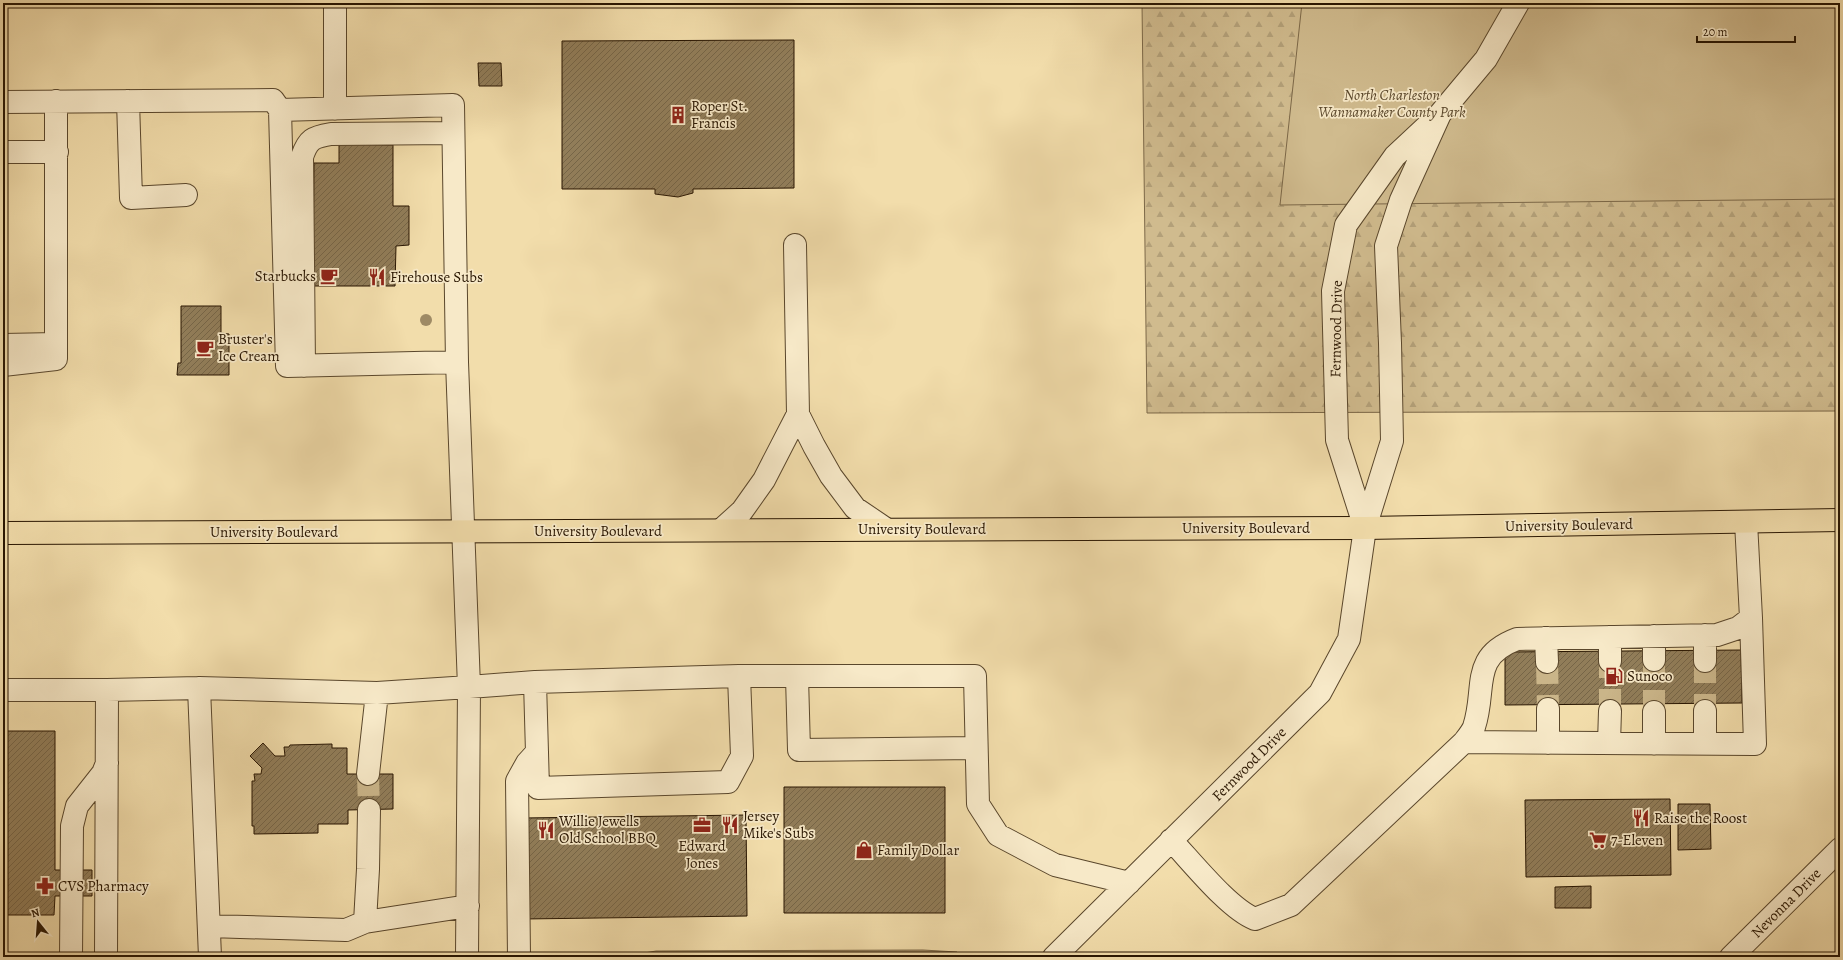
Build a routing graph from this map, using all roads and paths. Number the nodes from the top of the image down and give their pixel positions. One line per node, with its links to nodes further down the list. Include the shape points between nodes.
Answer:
1 (335, 3): 6 (street)
2 (1518, 3): 8 (street, Fernwood Drive, via 1486,59)
3 (56, 101): 4 (street); 5 (street); 11 (street)
4 (128, 101): 7 (street, via 273,100); 12 (street, via 131,198)
5 (3, 102)
6 (335, 109): 7 (street); 9 (street, via 453,105)
7 (280, 110): 18 (street, via 287,366)
8 (1440, 114): 23 (street, Fernwood Drive, via 1400,200 1386,246 1392,441); 23 (street, Fernwood Drive, via 1395,156 1346,225 1334,291 1337,440)
9 (453, 133): 16 (street); 18 (street, via 331,134 311,139 305,146 302,157)
10 (3, 152): 11 (street)
11 (56, 152): 15 (street)
12 (186, 195)
13 (795, 245): 19 (street)
14 (3, 345): 15 (street)
15 (56, 351): 17 (street)
16 (456, 362): 18 (street); 25 (street)
17 (3, 365)
18 (304, 366)
19 (798, 414): 22 (street, via 831,476 854,508); 24 (street, via 764,480 742,511)
20 (1840, 520): 21 (main road, University Boulevard)
21 (1746, 522): 23 (main road, University Boulevard); 27 (street)
22 (886, 528): 23 (main road, University Boulevard); 24 (main road, University Boulevard)
23 (1365, 528): 58 (street, Fernwood Drive, via 1349,639 1320,693)
24 (721, 530): 25 (main road, University Boulevard)
25 (463, 532): 26 (main road, University Boulevard); 39 (street)
26 (3, 533)
27 (1751, 618): 28 (street, via 1738,628 1717,635); 51 (street, via 1755,744)
28 (1705, 635): 29 (street); 34 (street)
29 (1654, 636): 30 (street); 32 (street)
30 (1610, 637): 31 (street); 33 (street)
31 (1546, 638): 35 (street); 48 (street, via 1517,639 1503,644 1490,656 1484,668 1474,727)
32 (1654, 660)
33 (1610, 661)
34 (1705, 661)
35 (1547, 662)
36 (738, 676): 37 (street); 38 (street); 54 (street, via 742,756 728,782 538,788)
37 (797, 678): 53 (street, via 799,750); 53 (street, via 975,676)
38 (535, 682): 39 (street); 54 (street)
39 (469, 687): 43 (street); 61 (street)
40 (199, 688): 42 (street); 43 (street); 63 (street)
41 (3, 690): 42 (street)
42 (107, 690): 55 (street)
43 (377, 693): 56 (street)
44 (1548, 709): 49 (street)
45 (1706, 711): 51 (street)
46 (1610, 712): 50 (street)
47 (1654, 712): 52 (street)
48 (1464, 742): 49 (street); 58 (street, via 1305,894 1291,905 1271,914 1255,919 1245,915)
49 (1548, 743): 50 (street)
50 (1609, 743): 52 (street)
51 (1705, 743): 52 (street)
52 (1654, 744)
53 (976, 748): 60 (street, via 978,804 998,835 1055,865)
54 (537, 752): 68 (street, via 517,781)
55 (107, 763): 64 (street, via 103,773 77,806 72,826); 65 (street)
56 (368, 774)
57 (369, 810): 62 (street)
58 (1171, 840): 60 (street, Fernwood Drive)
59 (1840, 849): 70 (street, Nevonna Drive)
60 (1129, 883): 69 (street, Fernwood Drive)
61 (468, 906): 62 (street); 67 (street)
62 (365, 922): 63 (street, via 346,930)
63 (209, 926): 66 (street)
64 (70, 957)
65 (106, 957)
66 (210, 957)
67 (467, 957)
68 (519, 957)
69 (1054, 957)
70 (1731, 957)

